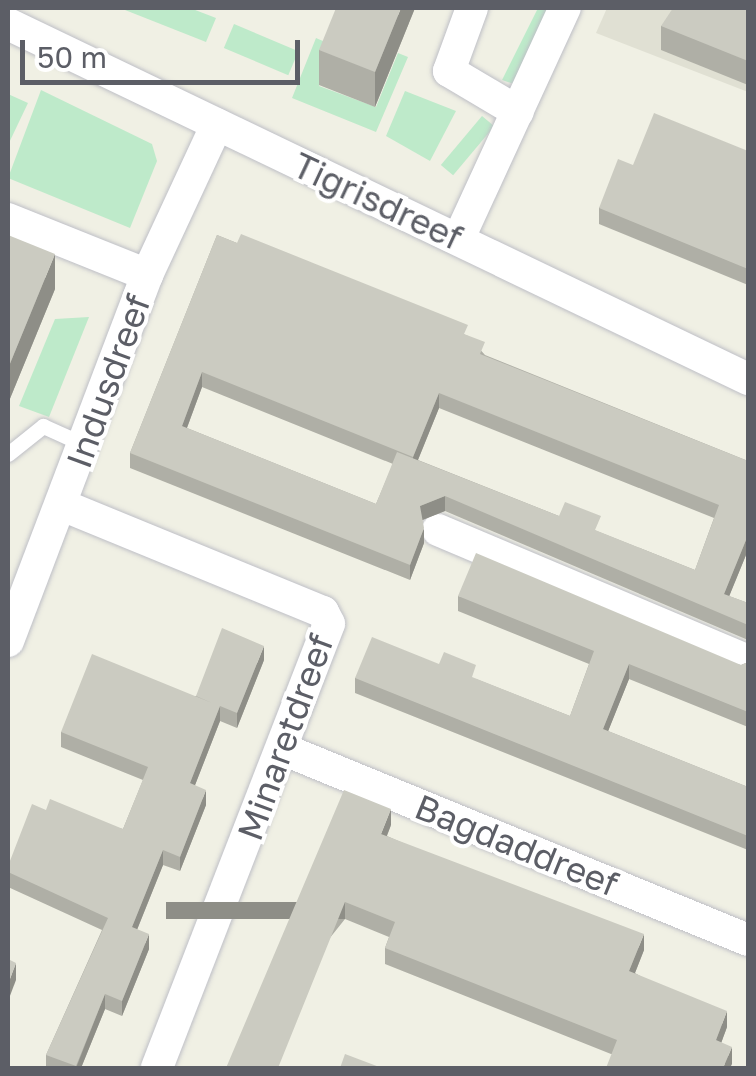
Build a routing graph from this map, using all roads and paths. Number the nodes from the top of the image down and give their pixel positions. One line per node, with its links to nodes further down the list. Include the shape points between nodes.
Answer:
1 (472, 8): 4 (street, via 449,71)
2 (565, 8): 4 (street)
3 (8, 24): 5 (street, Tigrisdreef)
4 (518, 112): 7 (street)
5 (217, 124): 7 (street, Tigrisdreef); 8 (street, Indusdreef)
6 (8, 219): 8 (street)
7 (459, 238): 9 (street, Tigrisdreef)
8 (147, 275): 10 (street, Indusdreef)
9 (748, 379)
10 (82, 444): 11 (lane, via 44,426); 12 (street, Indusdreef)
11 (8, 454)
12 (62, 505): 14 (street, Indusdreef); 16 (street, Minaretdreef, via 324,612 329,624)
13 (438, 530): 15 (street)
14 (8, 641)
15 (748, 661)
16 (285, 750): 17 (street, Bagdaddreef); 18 (street, Minaretdreef)
17 (748, 940)
18 (158, 1068)

